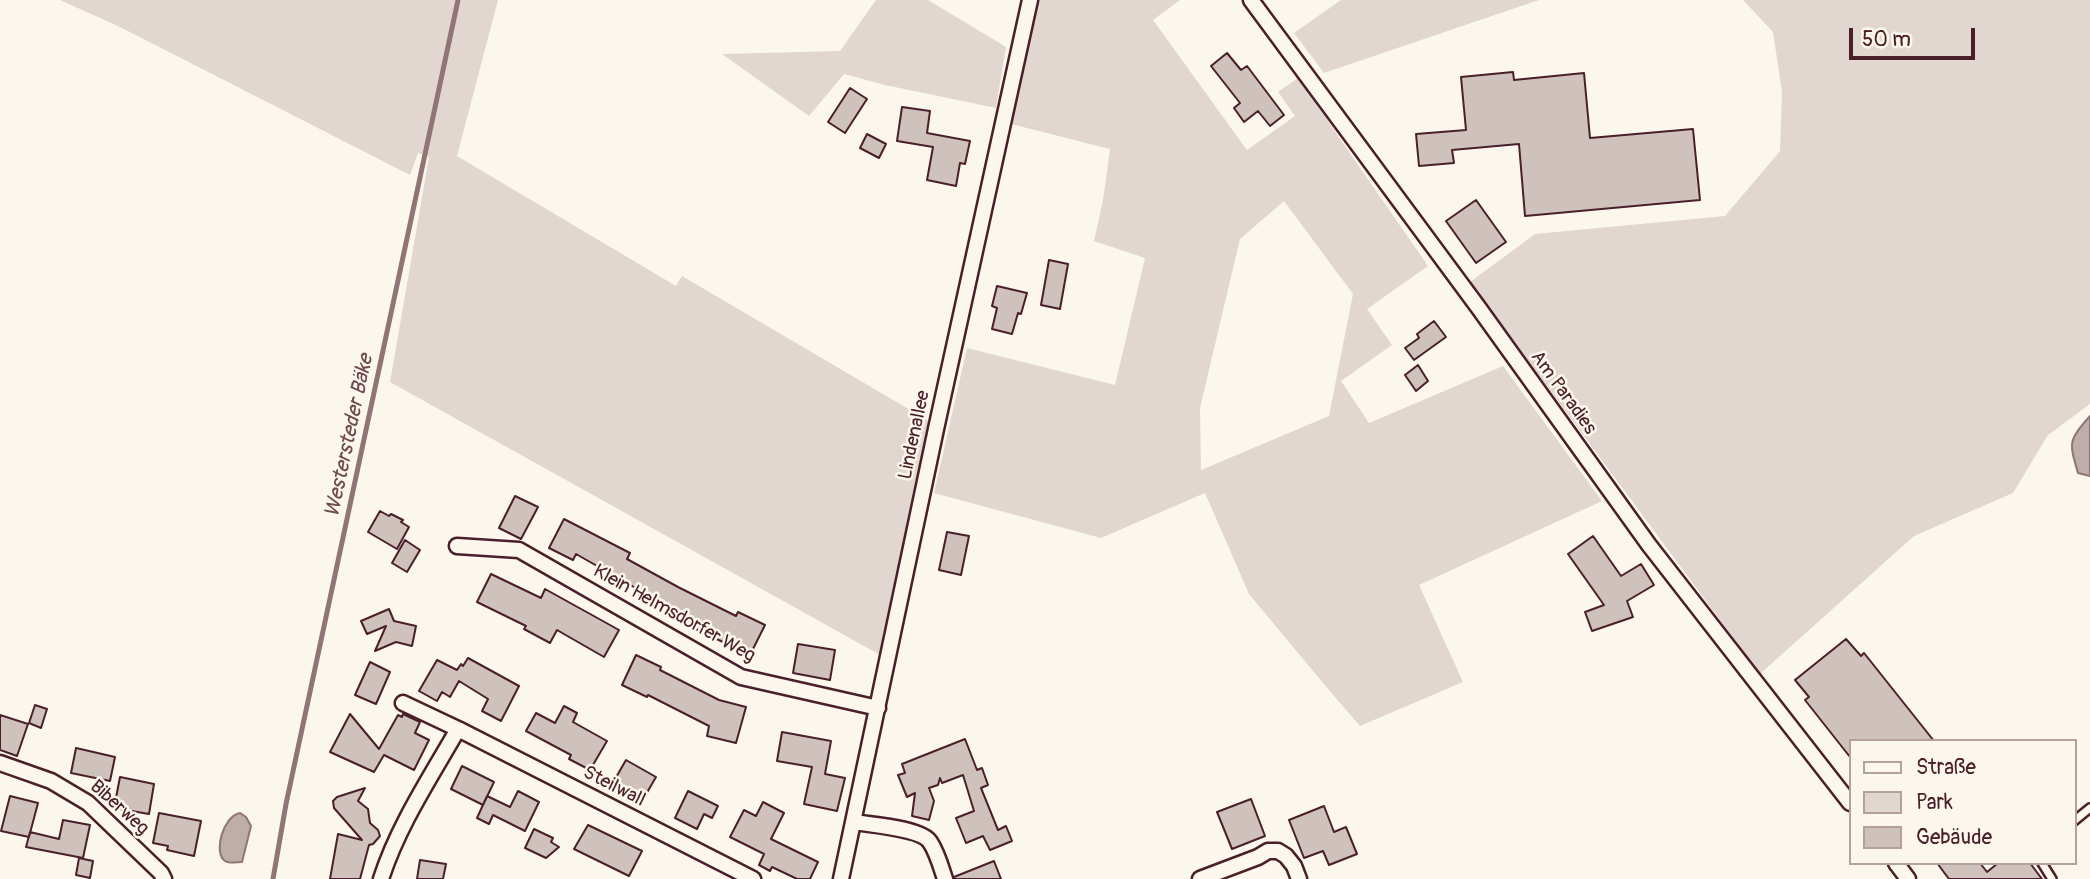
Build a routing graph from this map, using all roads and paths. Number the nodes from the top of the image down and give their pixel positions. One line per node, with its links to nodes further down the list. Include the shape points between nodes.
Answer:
1 (1030, 0): 5 (street, Lindenallee)
2 (1251, 0): 8 (street, Am Paradies, via 1649,545)
3 (457, 546): 5 (street, Klein Helmsdorfer Weg, via 519,550 741,677)
4 (403, 703): 6 (street, Steilwall)
5 (878, 708): 11 (street, Lindenallee)
6 (457, 729): 13 (street, via 388,855); 14 (street, Steilwall)
7 (0, 763): 12 (street, Biberweg, via 51,781 88,803)
8 (1848, 800)
9 (2090, 808): 10 (lane)
10 (2076, 819)
11 (854, 822): 15 (street, Lindenallee); 16 (street, via 926,837)
12 (164, 879)
13 (381, 879)
14 (753, 879)
15 (841, 879)
16 (945, 879)
17 (1200, 879): 18 (street, via 1278,851 1294,866)
18 (1299, 879)

